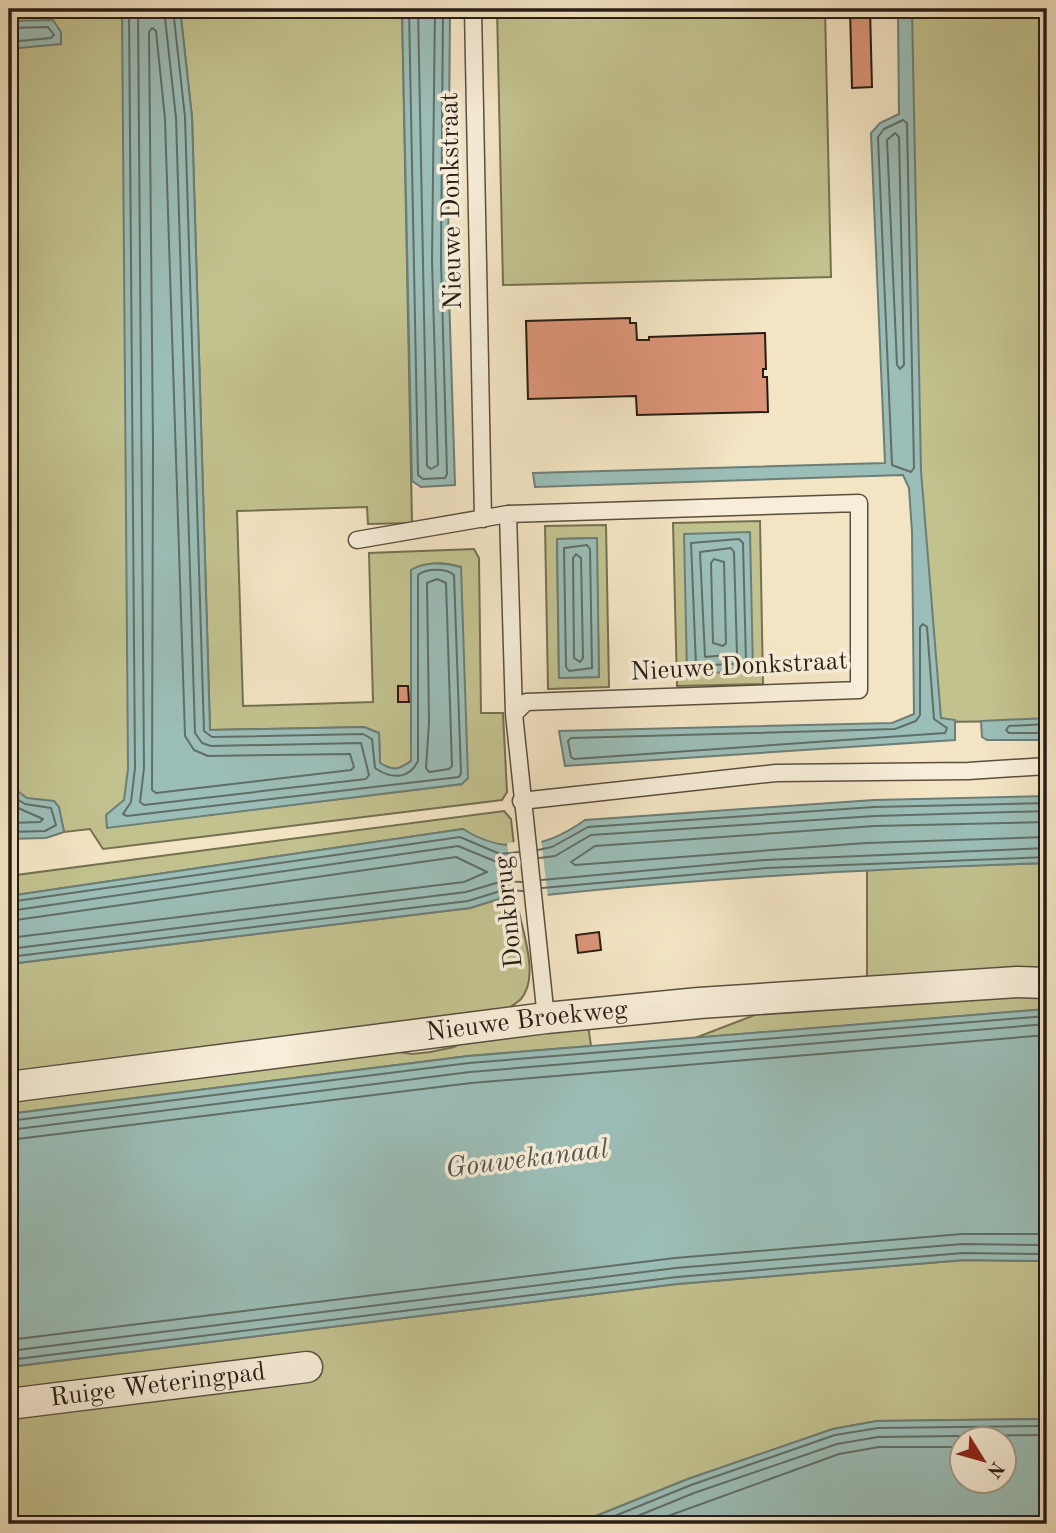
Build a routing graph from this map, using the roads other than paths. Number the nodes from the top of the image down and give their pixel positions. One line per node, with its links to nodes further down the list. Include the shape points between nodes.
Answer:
1 (473, 9): 3 (lane, Nieuwe Donkstraat)
2 (508, 514): 3 (lane, Nieuwe Donkstraat); 5 (lane); 5 (lane, Nieuwe Donkstraat, via 859,503 859,690 526,702)
3 (483, 519): 4 (lane, Nieuwe Donkstraat)
4 (357, 540)
5 (514, 714): 7 (lane)
6 (1047, 766): 7 (lane, via 776,773)
7 (522, 801): 9 (lane, Donkbrug)
8 (1047, 983): 9 (street, Nieuwe Broekweg, via 699,1003)
9 (546, 1018): 10 (street, Nieuwe Broekweg)
10 (9, 1087)
11 (307, 1367): 12 (street, Ruige Weteringpad)
12 (9, 1404)

